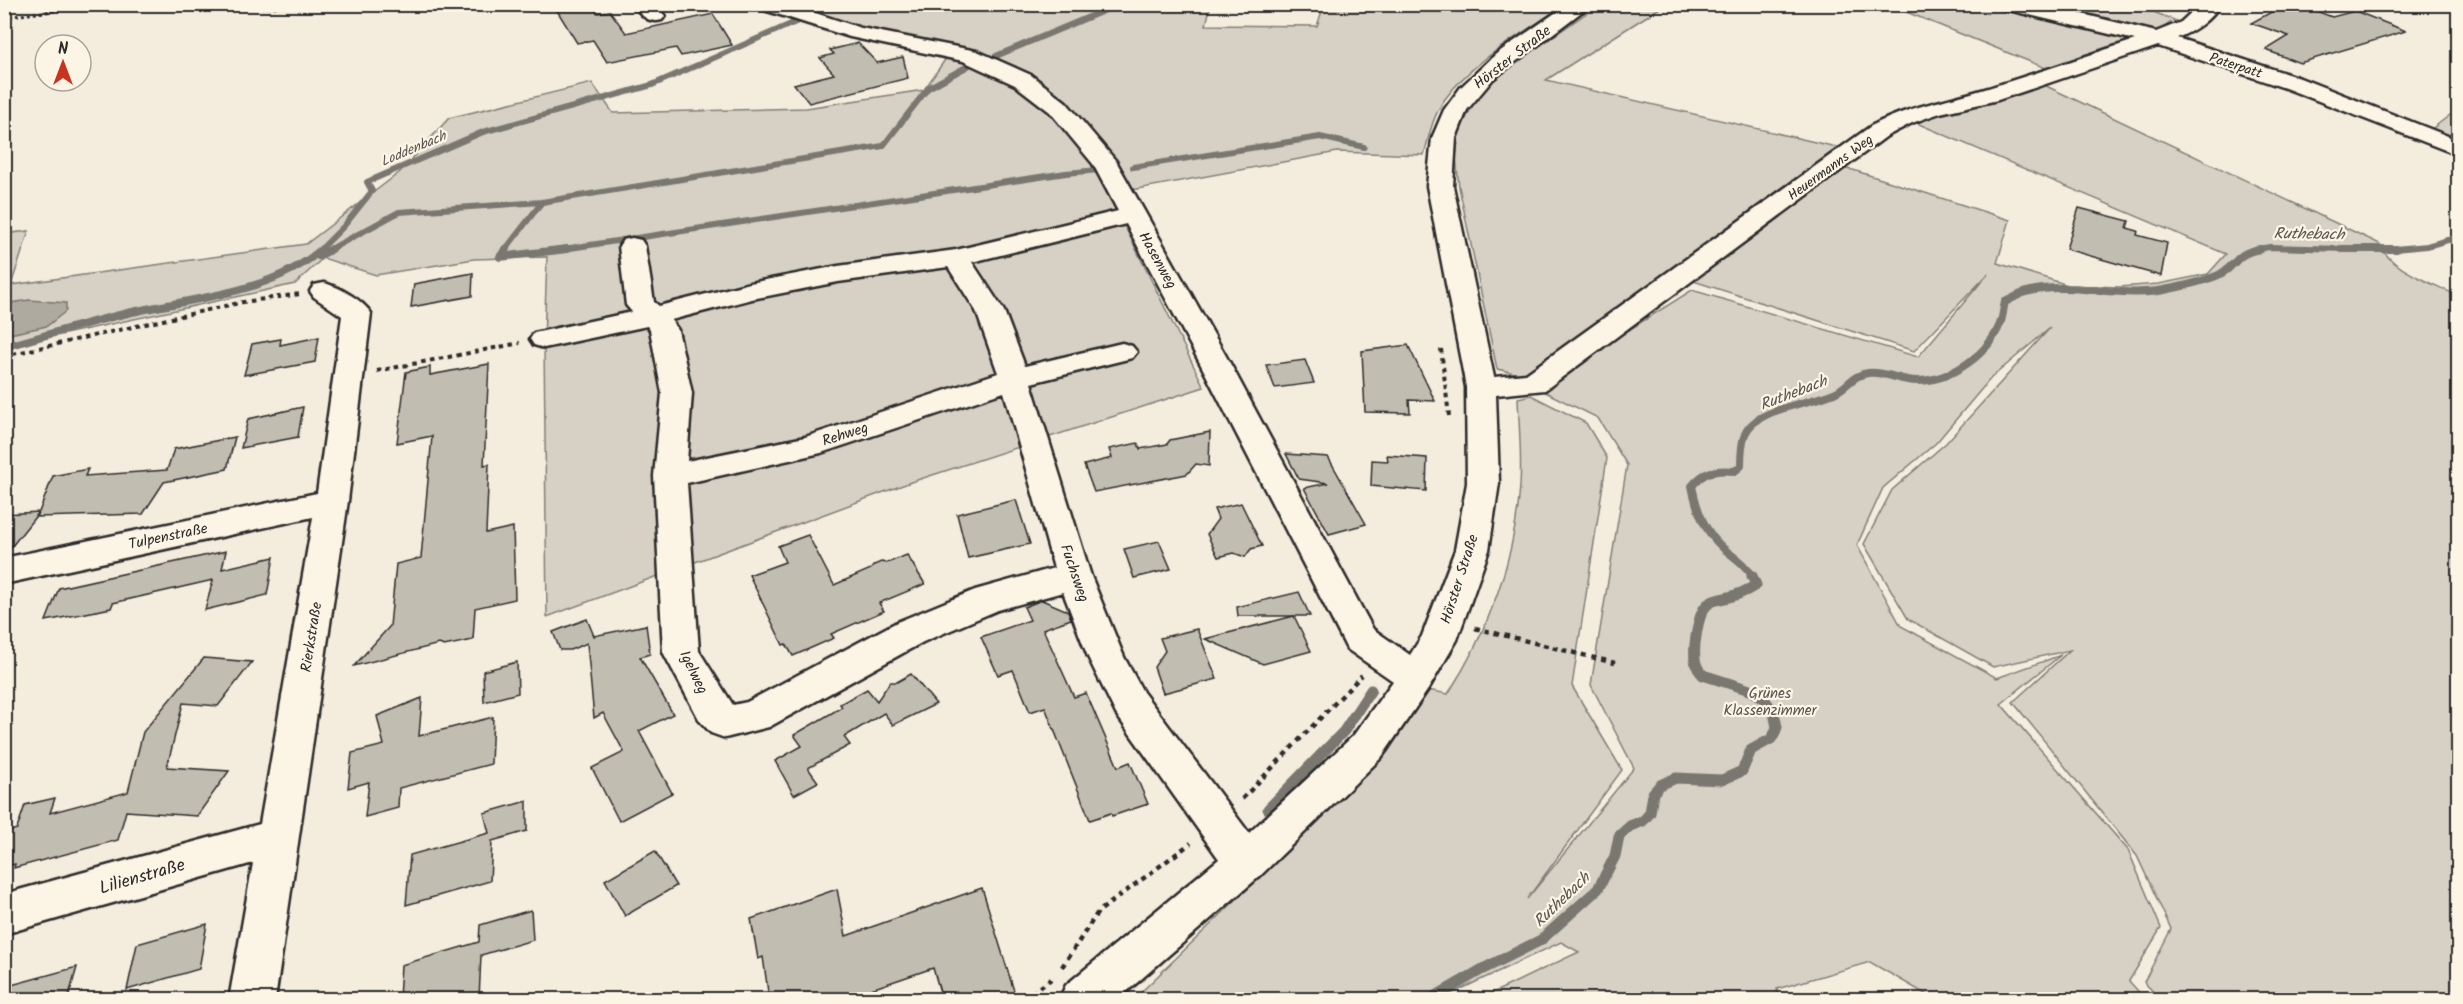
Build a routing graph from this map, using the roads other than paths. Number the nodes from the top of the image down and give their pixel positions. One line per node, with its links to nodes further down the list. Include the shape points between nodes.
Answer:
1 (765, 4): 7 (street, Hasenweg, via 857,33 969,56 1023,80 1058,106 1089,142 1104,161)
2 (1582, 4): 15 (street, Hörster Straße, via 1473,84 1446,131 1440,186)
3 (2007, 4): 5 (street, Paterpatt, via 2108,24)
4 (2211, 4): 5 (street, Heuermanns Weg, via 2188,26)
5 (2158, 39): 6 (street, Paterpatt, via 2278,79); 15 (street, Heuermanns Weg, via 1990,95 1904,118 1837,160 1534,383)
6 (2458, 148)
7 (1133, 215): 9 (street); 20 (street, Hasenweg, via 1360,639)
8 (632, 246): 11 (street, Igelweg, via 640,305)
9 (956, 258): 11 (street, via 838,273); 14 (street, Fuchsweg, via 990,311)
10 (324, 291): 17 (street, Rierkstraße, via 357,313)
11 (654, 316): 12 (street); 16 (street, Igelweg, via 664,330 677,393)
12 (544, 339)
13 (1122, 352): 14 (street, Rehweg)
14 (1015, 378): 16 (street, Rehweg, via 810,446); 19 (street, Fuchsweg)
15 (1481, 387): 20 (street, Hörster Straße, via 1483,483 1472,550 1439,640)
16 (670, 476): 19 (street, Igelweg, via 681,652 724,722 754,716 910,632 988,599)
17 (332, 501): 18 (street, Tulpenstraße); 21 (street, Rierkstraße)
18 (4, 571)
19 (1074, 576): 22 (street, Fuchsweg, via 1129,703)
20 (1401, 669): 22 (street, Hörster Straße, via 1367,747)
21 (279, 837): 23 (street, Lilienstraße); 24 (street, Rierkstraße)
22 (1246, 862): 25 (street, Hörster Straße)
23 (4, 914)
24 (252, 999)
25 (1082, 999)

